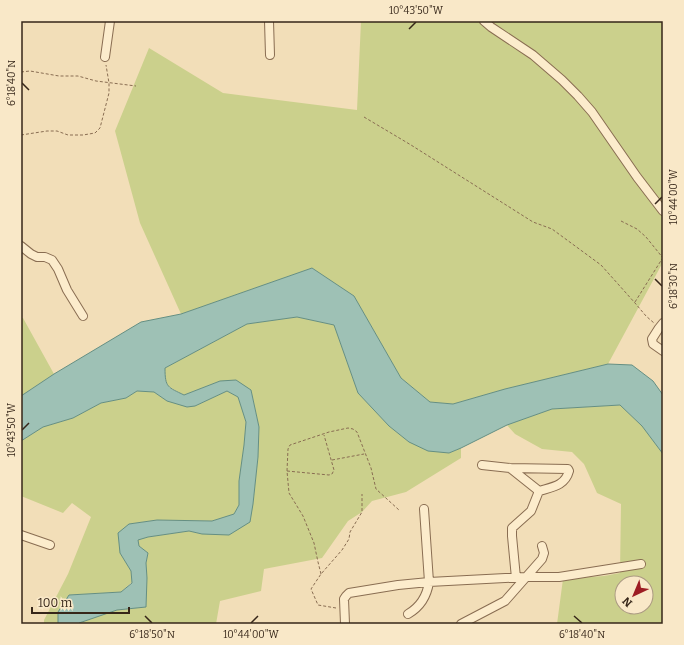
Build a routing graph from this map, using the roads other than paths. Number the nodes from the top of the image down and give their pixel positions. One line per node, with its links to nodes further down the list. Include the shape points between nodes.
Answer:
1 (110, 21): 5 (street)
2 (269, 21): 4 (street)
3 (484, 21): 6 (street, via 533,55 578,96)
4 (270, 55)
5 (105, 57)
6 (663, 211)
7 (21, 246): 8 (street, via 37,257 52,260)
8 (83, 316)
9 (661, 326): 10 (street, via 652,339 653,344)
10 (663, 351)
11 (482, 465): 12 (street)
12 (510, 468): 13 (street); 13 (street, via 570,471 565,481)
13 (539, 491): 20 (street, via 531,511 512,528)
14 (424, 510): 21 (street)
15 (21, 535): 16 (street)
16 (50, 545)
17 (542, 546): 19 (street, via 542,559)
18 (641, 564): 19 (street, via 559,577)
19 (525, 577): 20 (street); 24 (street, via 505,601)
20 (516, 578): 21 (street)
21 (429, 582): 22 (street, via 428,591 419,605); 23 (street, via 350,593 344,599)
22 (408, 614)
23 (345, 624)
24 (461, 624)

